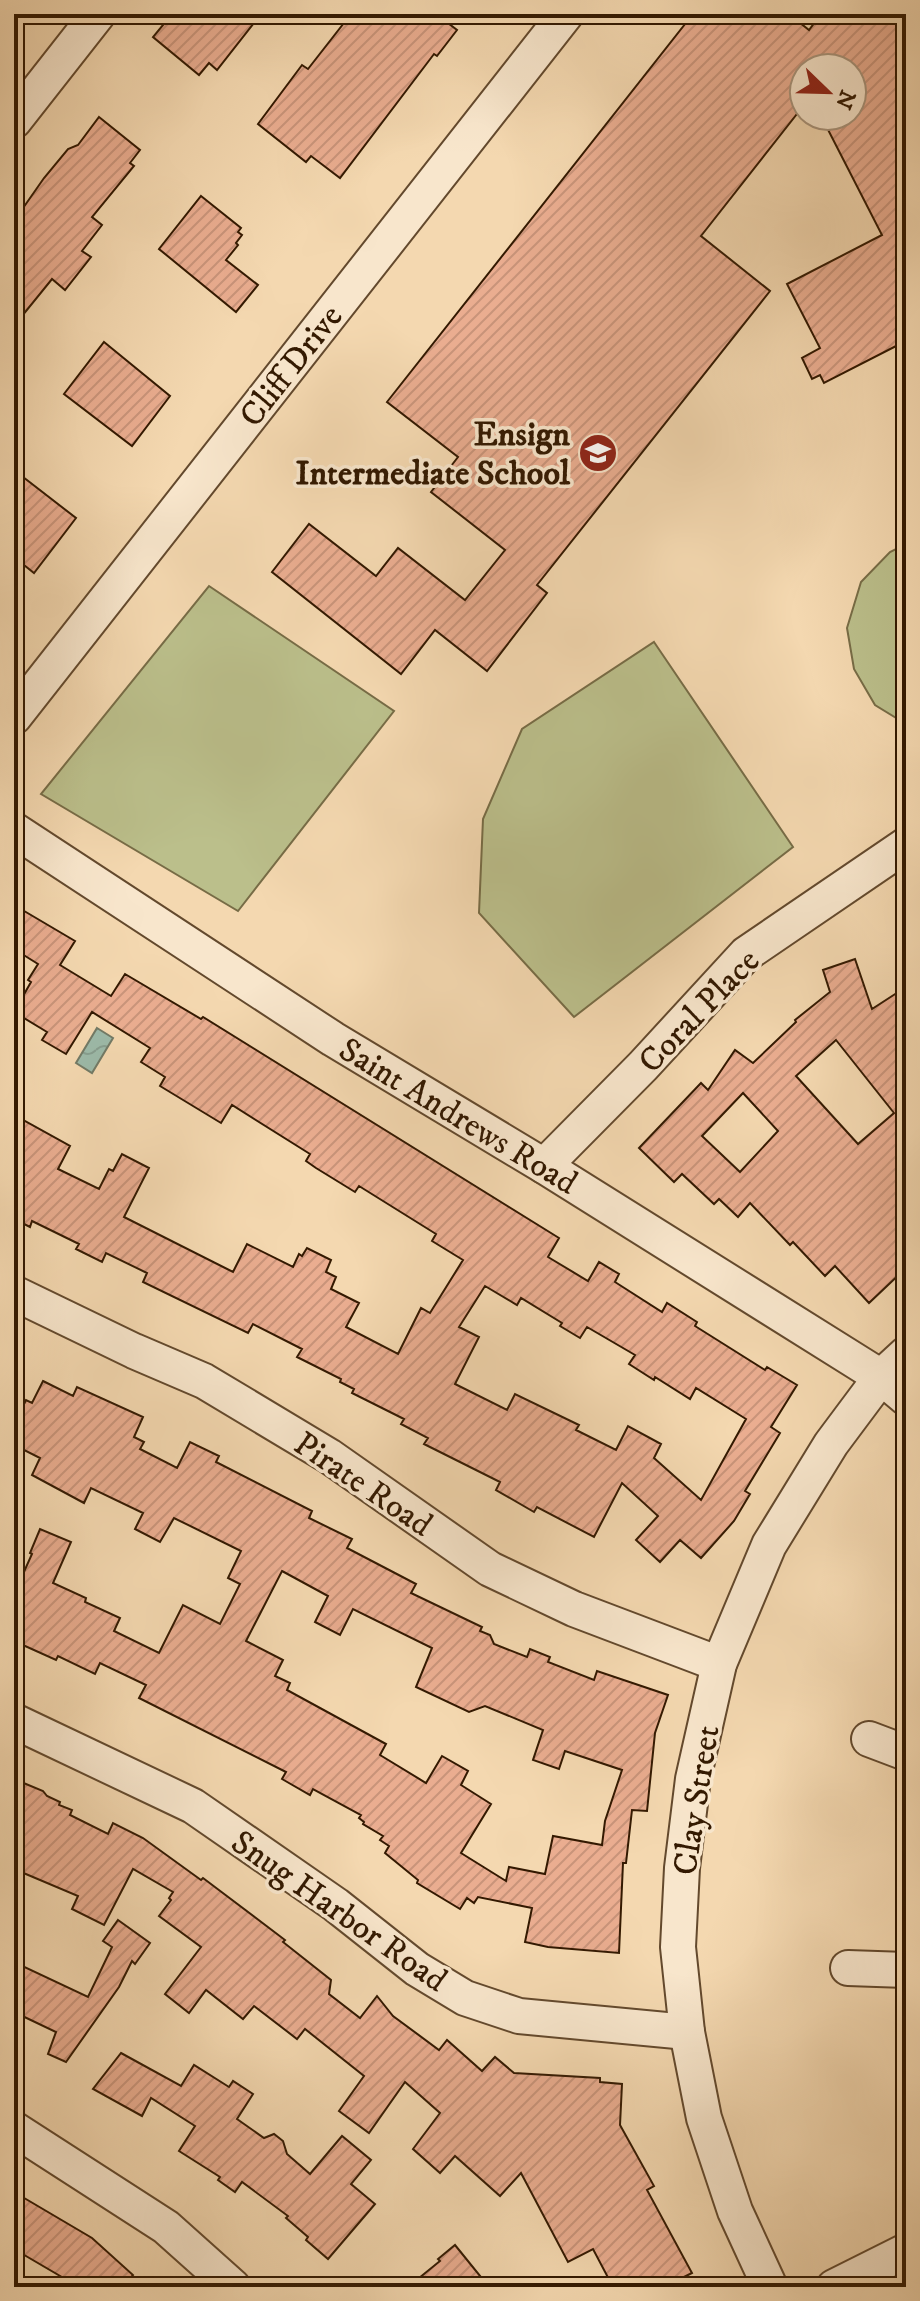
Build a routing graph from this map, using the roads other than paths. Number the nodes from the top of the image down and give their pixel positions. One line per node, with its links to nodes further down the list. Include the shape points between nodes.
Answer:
1 (98, 14): 3 (street)
2 (566, 14): 4 (street, Cliff Drive)
3 (14, 121)
4 (14, 717)
5 (14, 830): 7 (street, Saint Andrews Road, via 333,1039)
6 (906, 845): 7 (street, Coral Place, via 746,954)
7 (544, 1166): 10 (street, Saint Andrews Road)
8 (14, 1293): 11 (street, Pirate Road, via 204,1381 329,1456 490,1569 574,1609)
9 (906, 1354): 10 (street, Clay Street)
10 (894, 1387): 11 (street, Clay Street, via 831,1444 769,1545)
11 (719, 1664): 17 (street, Clay Street, via 693,1779 682,1868 678,1947)
12 (14, 1721): 17 (street, Snug Harbor Road, via 193,1806 465,1998 519,2016)
13 (869, 1739): 14 (street)
14 (906, 1753)
15 (848, 1968): 16 (street)
16 (906, 1970)
17 (687, 2032): 21 (street, Clay Street, via 708,2131 735,2211)
18 (14, 2129): 20 (street, via 166,2227)
19 (906, 2251): 22 (street)
20 (233, 2287)
21 (770, 2287)
22 (834, 2287)

